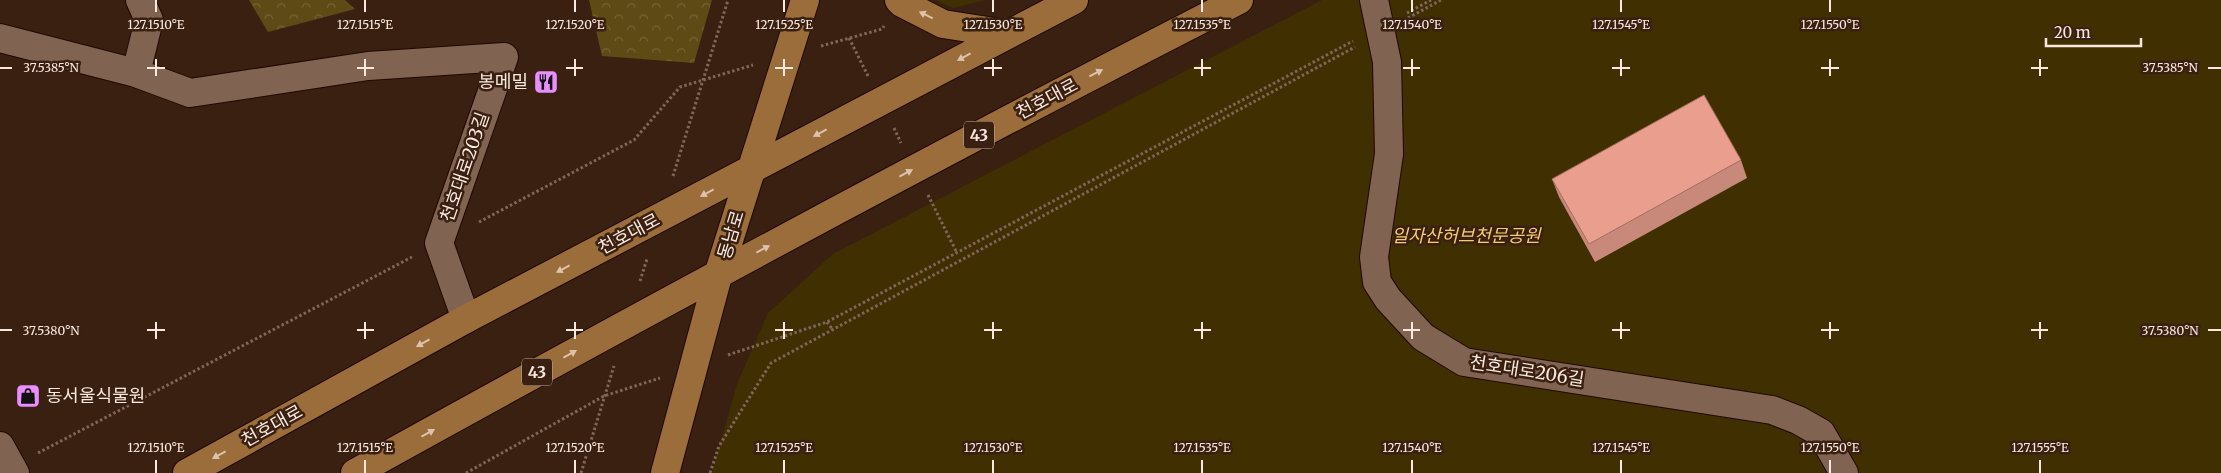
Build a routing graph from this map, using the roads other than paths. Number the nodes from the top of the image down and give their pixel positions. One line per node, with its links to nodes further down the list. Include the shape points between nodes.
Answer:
1 (140, 0): 9 (street, via 149,20)
2 (805, 0): 10 (main road, 동남로)
3 (899, 0): 7 (main road, one-way to 3, via 943,24)
4 (1074, 0): 7 (main road, 천호대로)
5 (1239, 0): 11 (main road, 천호대로 / 43, one-way to 5)
6 (1374, 0): 18 (street, 천호대로206길, via 1387,62 1389,154 1374,257 1377,282 1388,300 1423,337 1464,362 1772,410 1821,434)
7 (1007, 34): 10 (main road, 천호대로, one-way to 10)
8 (0, 38): 9 (street, 천호대로203길)
9 (136, 74): 12 (street, 천호대로203길, via 190,93 368,66 504,57 440,243)
10 (750, 171): 11 (main road, 동남로); 12 (main road, 천호대로, one-way to 12)
11 (720, 272): 16 (main road, 천호대로 / 43, one-way to 11); 17 (main road, 동남로)
12 (466, 319): 15 (main road, 천호대로, one-way to 15)
13 (0, 446): 14 (street)
14 (16, 473)
15 (187, 473)
16 (354, 473)
17 (665, 473)
18 (1844, 473)

